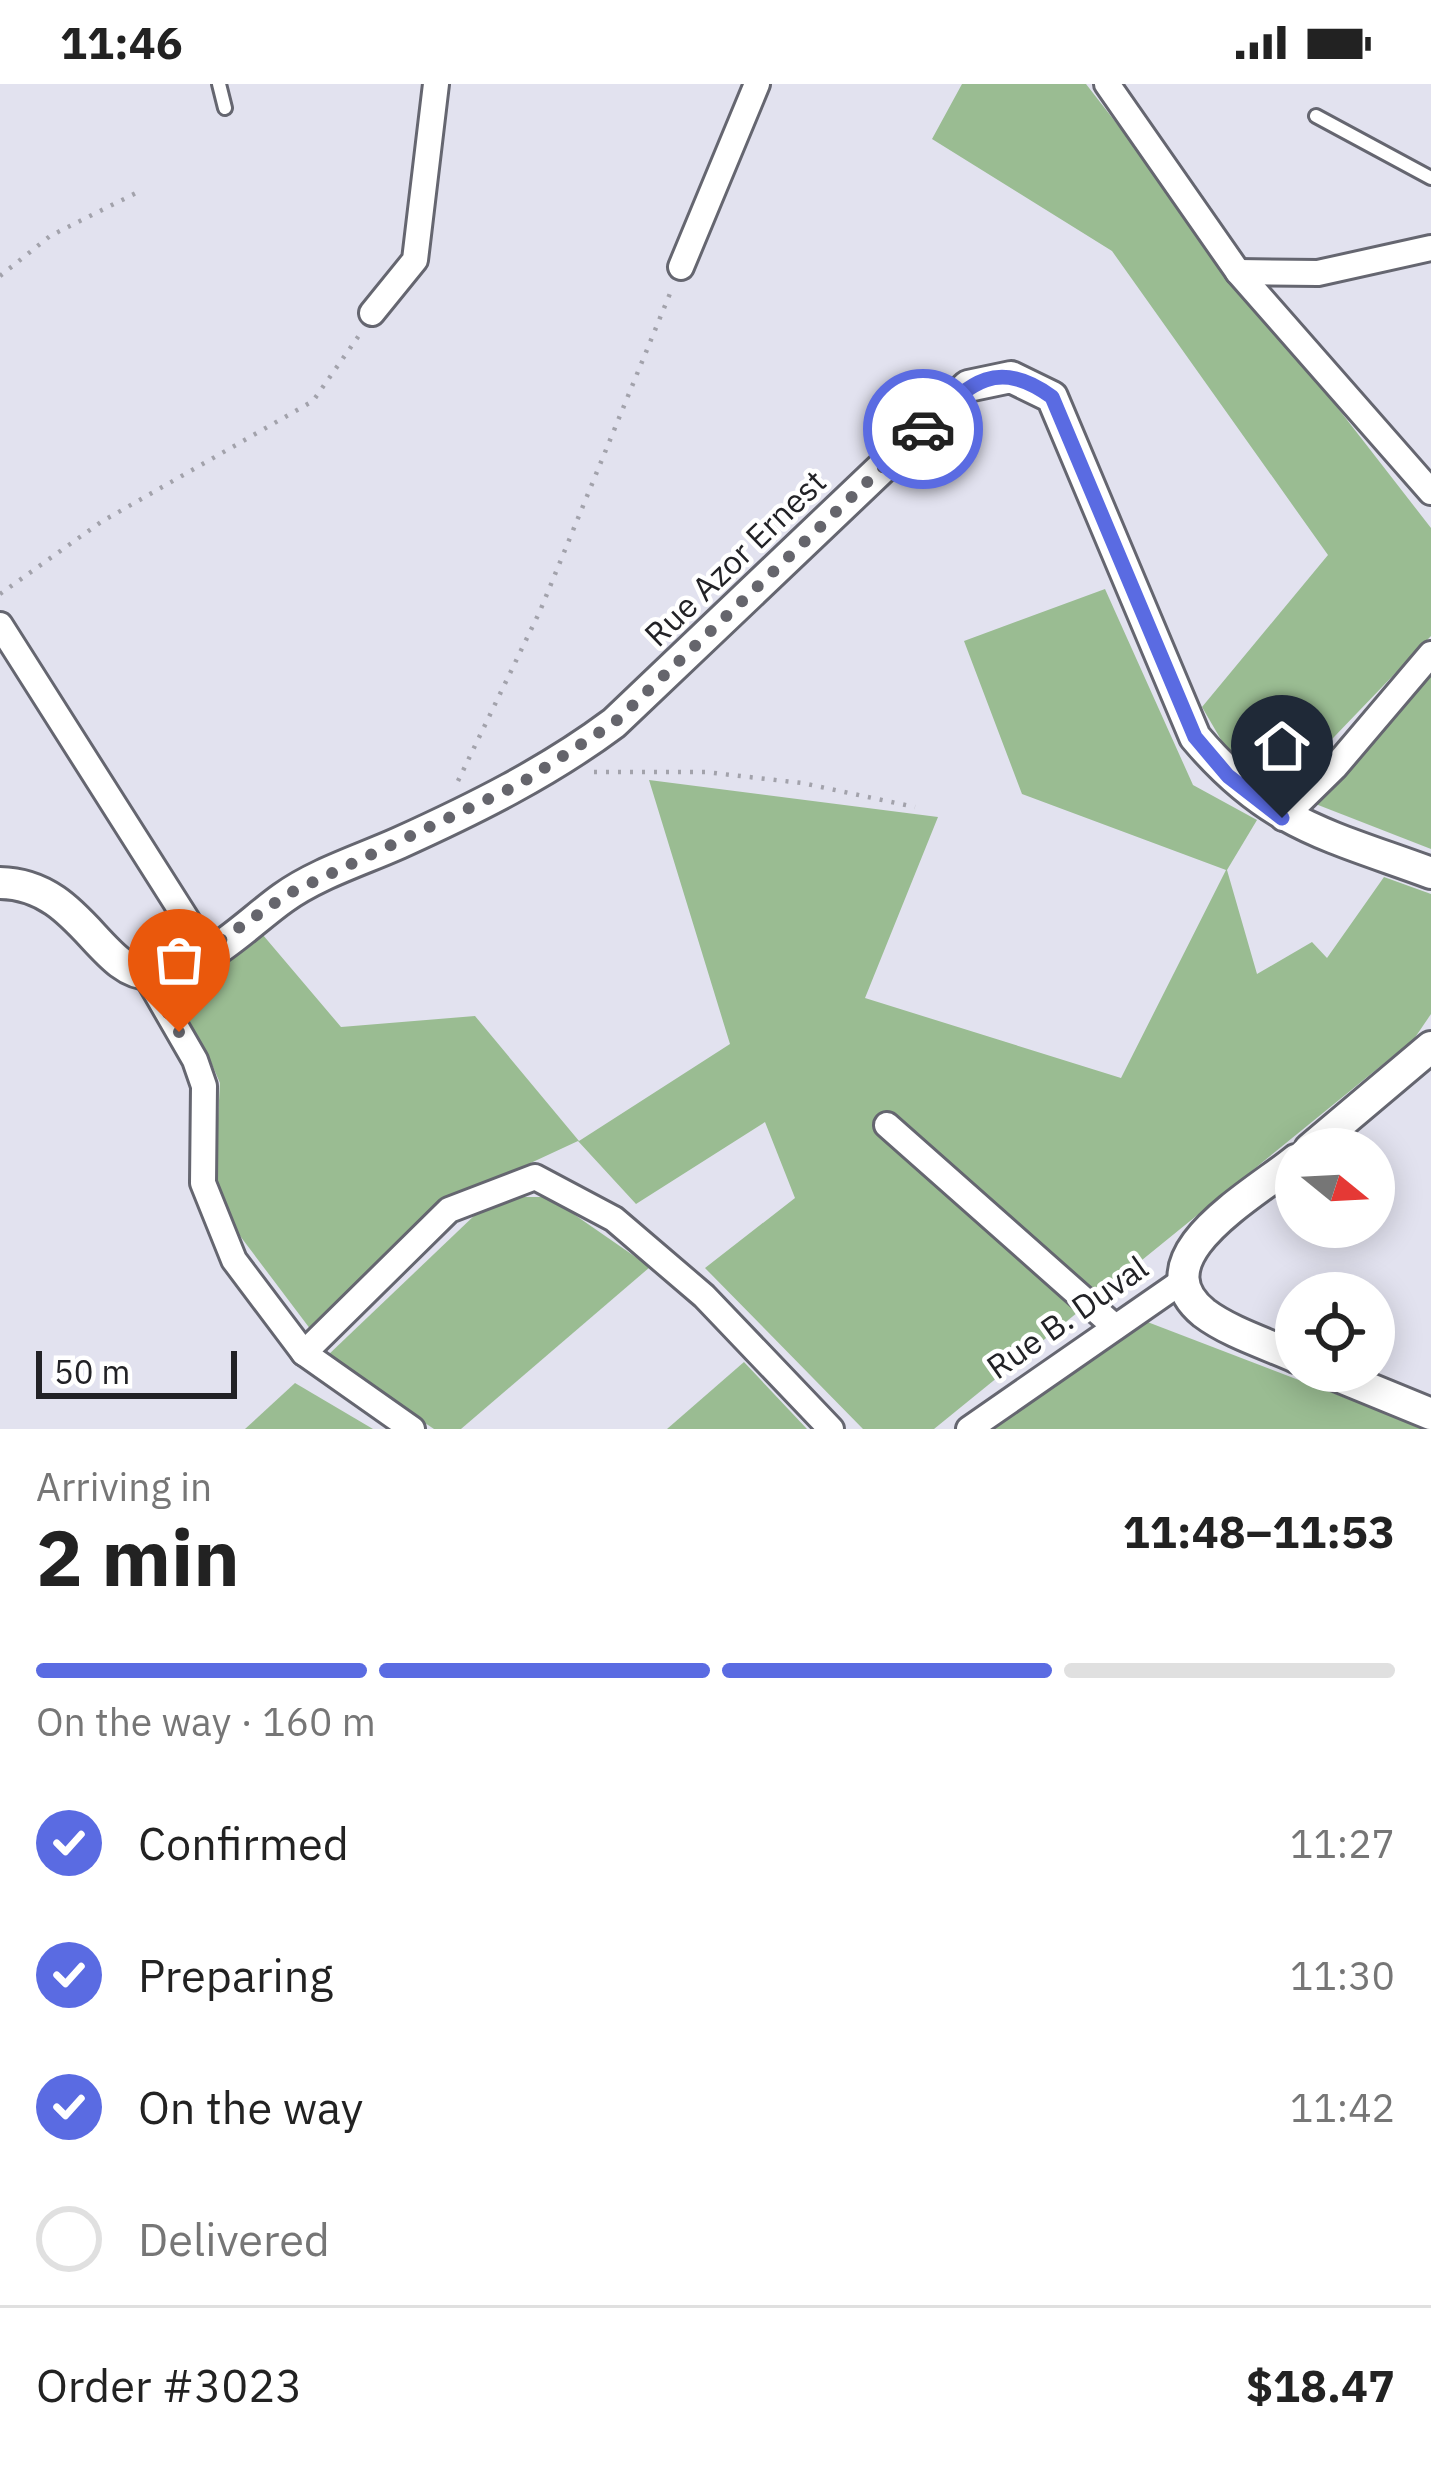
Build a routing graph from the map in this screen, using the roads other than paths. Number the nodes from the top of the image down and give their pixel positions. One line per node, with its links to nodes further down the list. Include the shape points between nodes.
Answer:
1 (219, 84): 5 (lane)
2 (436, 84): 11 (street, via 416,260)
3 (757, 84): 9 (street)
4 (1107, 84): 10 (street)
5 (225, 108)
6 (1316, 116): 7 (lane)
7 (1431, 178)
8 (1431, 248): 10 (street, via 1318,272)
9 (681, 267)
10 (1238, 272): 12 (street)
11 (372, 313)
12 (1431, 492)
13 (0, 625): 18 (street)
14 (1431, 654): 15 (street)
15 (1282, 818): 16 (street, Rue Azor Ernest); 18 (street, Rue Azor Ernest, via 1228,776 1195,737 1052,397 1011,377 968,386 614,723 564,760 288,894)
16 (1431, 873)
17 (0, 883): 19 (street, via 36,887 123,966)
18 (208, 953): 19 (street, Rue Azor Ernest, via 176,971)
19 (146, 975): 27 (street, via 204,1086 202,1170 212,1214 234,1260)
20 (1431, 1047): 22 (street)
21 (887, 1125): 25 (street)
22 (1335, 1128)
23 (1275, 1177): 24 (street, Rue B. Duval, via 1188,1248)
24 (1181, 1282): 25 (street, Rue B. Duval); 26 (street, via 1207,1315)
25 (1115, 1327): 32 (street, Rue B. Duval)
26 (1275, 1347)
27 (304, 1353): 30 (street); 31 (street, via 449,1210 535,1178 614,1219)
28 (1377, 1392): 29 (street)
29 (1431, 1414)
30 (412, 1429)
31 (831, 1429)
32 (969, 1429)

